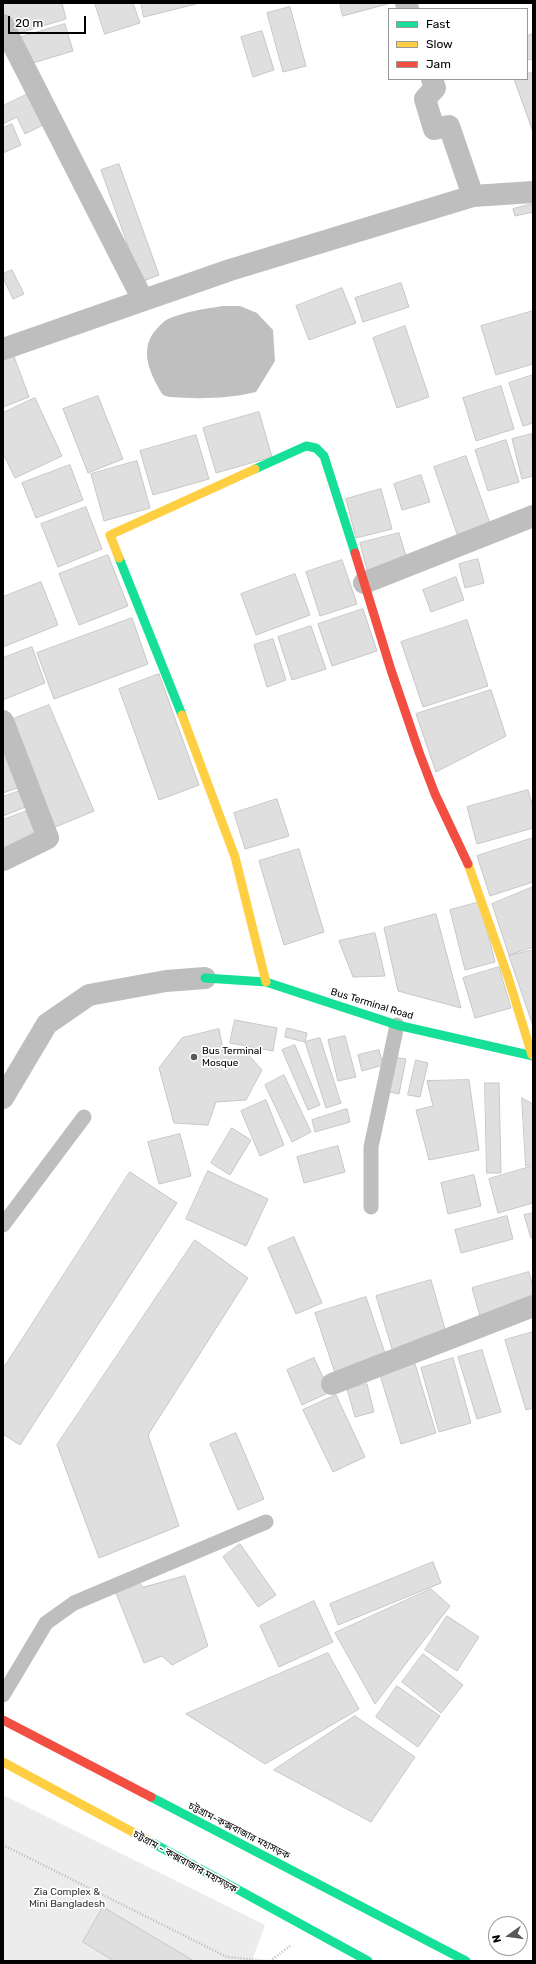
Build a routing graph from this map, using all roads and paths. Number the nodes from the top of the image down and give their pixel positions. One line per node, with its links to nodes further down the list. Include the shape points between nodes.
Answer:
1 (3, 25): 5 (street)
2 (432, 80): 4 (street, via 435,88 424,99 434,129 449,126)
3 (533, 192): 4 (street)
4 (473, 196): 5 (street, via 230,270)
5 (143, 300): 6 (street)
6 (3, 349)
7 (533, 516): 8 (street)
8 (364, 583): 12 (main road, via 324,456 316,448 306,446 110,535 200,761 235,857); 14 (main road, via 419,752 435,794 465,855 508,977)
9 (3, 721): 10 (street, via 48,838)
10 (3, 860)
11 (205, 978): 12 (main road, Bus Terminal Road); 15 (street, via 166,981 89,995 47,1024)
12 (266, 982): 13 (main road, Bus Terminal Road)
13 (397, 1024): 14 (main road, Bus Terminal Road); 17 (lane, via 372,1147)
14 (532, 1055)
15 (3, 1098)
16 (84, 1117): 18 (lane)
17 (371, 1207)
18 (3, 1225)
19 (533, 1306): 20 (street)
20 (332, 1384)
21 (266, 1522): 22 (lane, via 74,1603 46,1623)
22 (3, 1695)
23 (3, 1720): 28 (main road, চট্টগ্রাম-কক্সবাজার মহাসড়ক)
24 (3, 1762): 27 (main road, চট্টগ্রাম - কক্সবাজার মহাসড়ক)
25 (3, 1845): 26 (path, via 227,1957)
26 (268, 1961)
27 (368, 1961)
28 (466, 1961)

